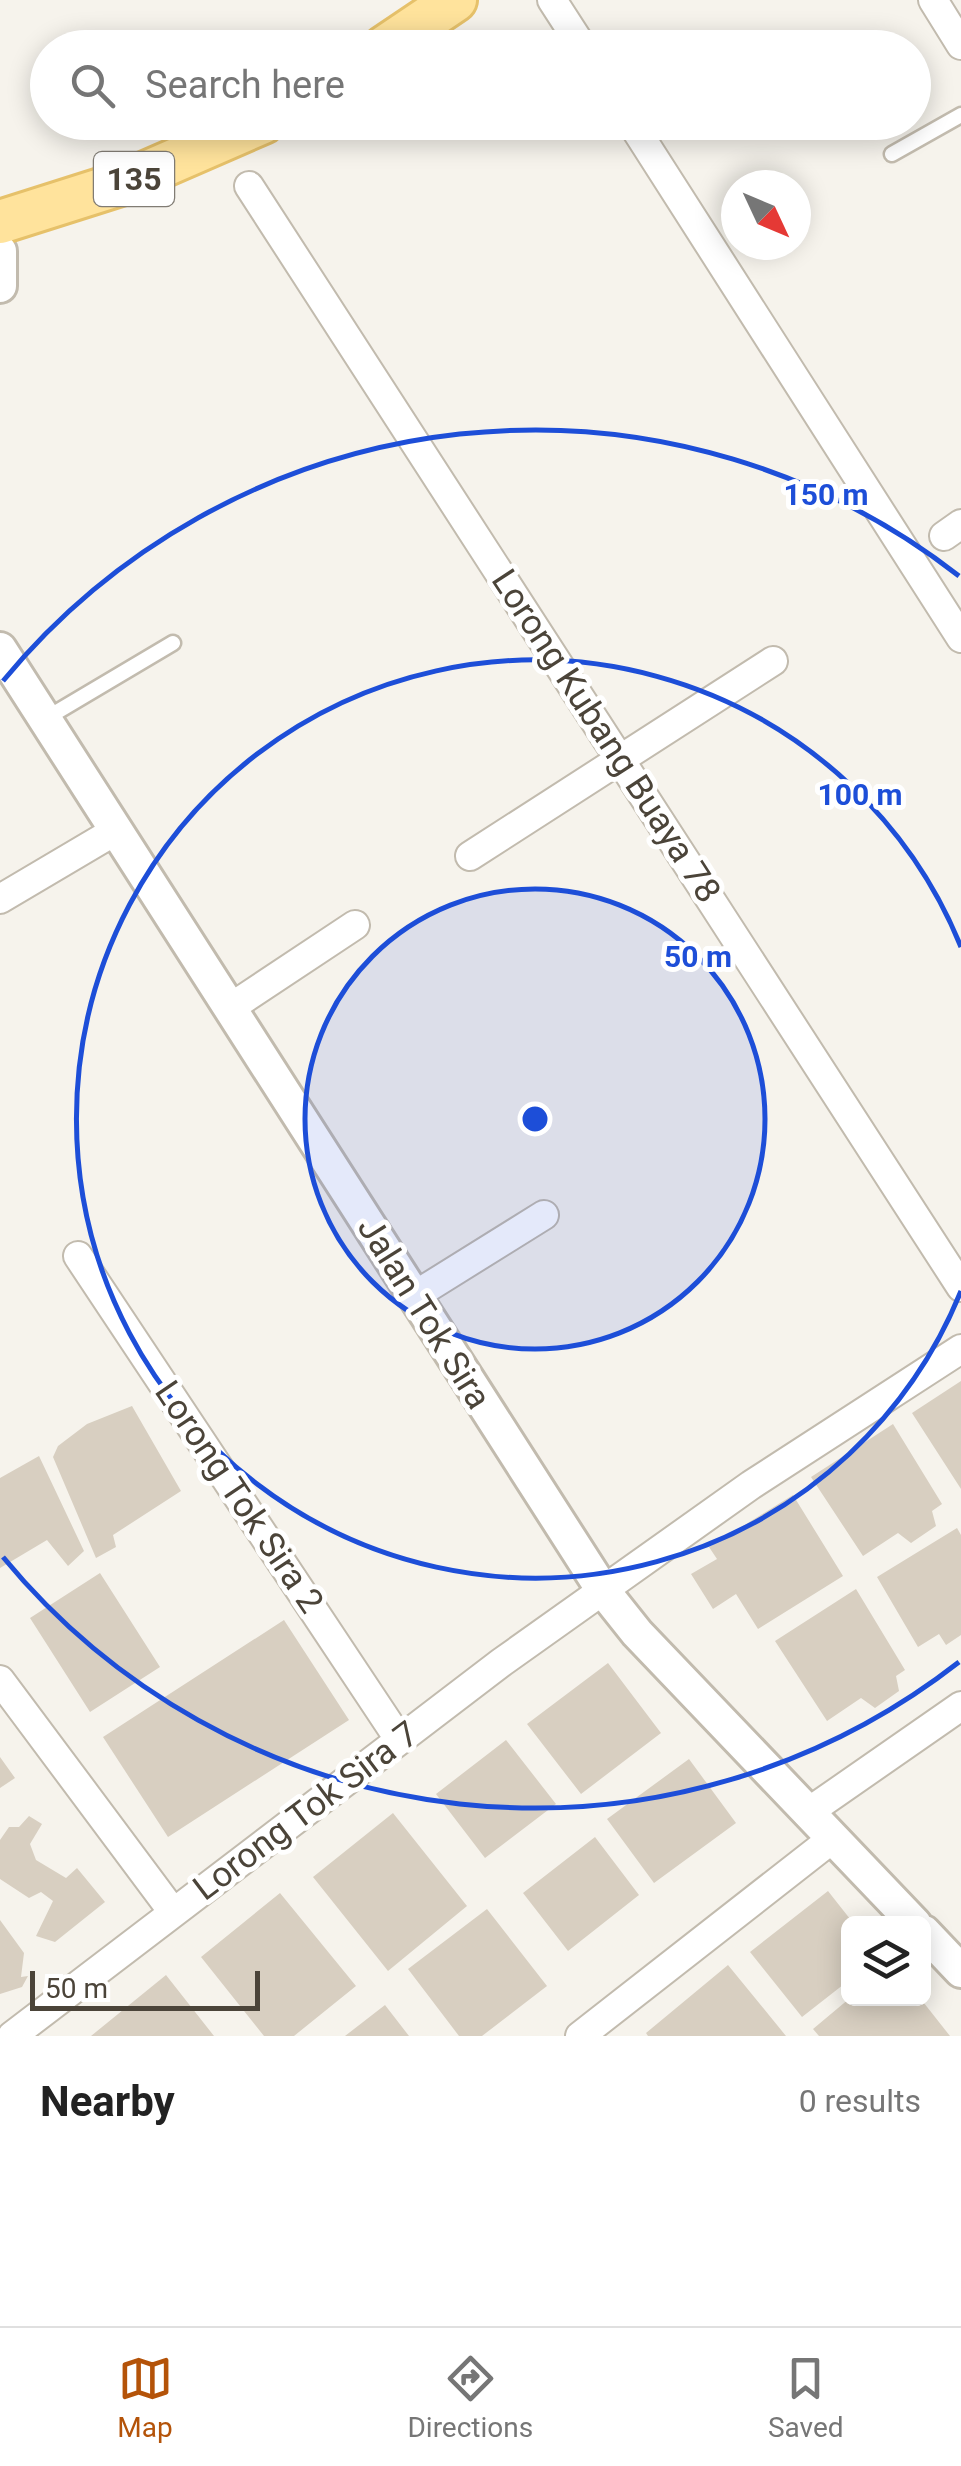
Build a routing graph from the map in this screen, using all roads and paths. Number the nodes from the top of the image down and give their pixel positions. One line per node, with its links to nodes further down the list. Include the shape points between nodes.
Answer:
1 (455, 0): 4 (main road)
2 (552, 0): 5 (street)
3 (932, 0): 6 (street)
4 (411, 30)
5 (571, 30)
6 (961, 45)
7 (961, 115): 8 (lane)
8 (931, 132)
9 (221, 140): 14 (main road, 135, via 123,183)
10 (643, 140): 17 (street)
11 (917, 140): 12 (lane)
12 (892, 154)
13 (249, 186): 22 (street, Lorong Kubang Buaya 78)
14 (0, 222)
15 (0, 251): 16 (street)
16 (0, 286)
17 (961, 638)
18 (173, 643): 21 (lane)
19 (0, 650): 21 (street, Jalan Tok Sira)
20 (773, 661): 22 (street)
21 (44, 720): 23 (street, Jalan Tok Sira)
22 (621, 758): 24 (street); 30 (street, Lorong Kubang Buaya 78)
23 (115, 831): 25 (street); 27 (street, Jalan Tok Sira)
24 (470, 856)
25 (0, 899)
26 (355, 925): 27 (street)
27 (230, 1008): 31 (street, Jalan Tok Sira)
28 (544, 1215): 31 (street)
29 (78, 1256): 36 (street, Lorong Tok Sira 2)
30 (961, 1287)
31 (414, 1296): 33 (street, Jalan Tok Sira)
32 (961, 1349): 33 (street, Lorong Tok Sira 7)
33 (602, 1590): 36 (street, Lorong Tok Sira 7); 37 (street, Jalan Tok Sira)
34 (0, 1680): 39 (street)
35 (961, 1706): 37 (street)
36 (400, 1738): 39 (street, Lorong Tok Sira 7)
37 (807, 1812): 38 (street, Jalan Tok Sira)
38 (832, 1839): 40 (street, Jalan Tok Sira); 44 (street)
39 (173, 1912): 43 (street, Lorong Tok Sira 7)
40 (907, 1916)
41 (931, 1939): 42 (street)
42 (961, 1970)
43 (12, 2036)
44 (580, 2036)

